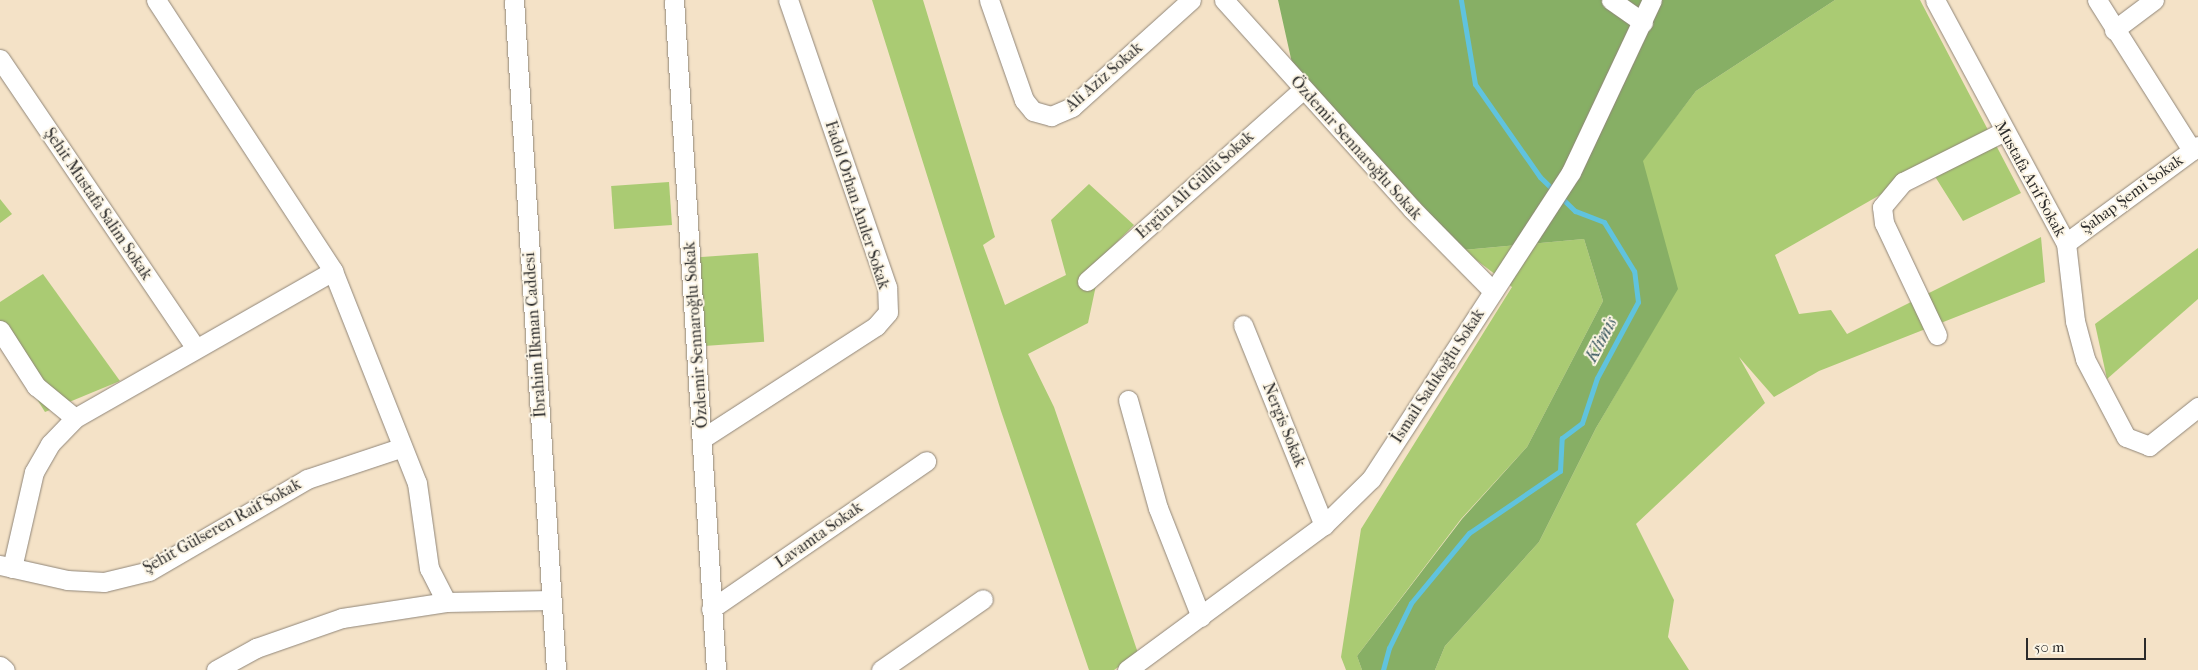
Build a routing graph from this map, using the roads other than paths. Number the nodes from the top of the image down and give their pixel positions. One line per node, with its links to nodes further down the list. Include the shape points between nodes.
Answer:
1 (156, 0): 20 (street)
2 (514, 0): 36 (street, İbrahim İlkman Caddesi)
3 (674, 0): 30 (street, Özdemir Sennaroğlu Sokak)
4 (788, 0): 30 (street, Fadol Orhan Anıler Sokak, via 887,288 888,312 876,326)
5 (989, 0): 6 (street, Ali Aziz Sokak, via 1024,100 1033,111 1051,116 1072,107)
6 (1192, 0)
7 (1224, 0): 16 (street, Özdemir Sennaroğlu Sokak)
8 (1611, 0): 13 (street)
9 (1652, 0): 13 (street, İsmail Sadıkoğlu Sokak)
10 (1935, 0): 17 (street, Mustafa Arif Sokak)
11 (2097, 0): 14 (street)
12 (2154, 0): 14 (street)
13 (1643, 22): 22 (street, İsmail Sadıkoğlu Sokak, via 1571,172)
14 (2114, 30): 18 (street)
15 (0, 60): 26 (street, Şehit Mustafa Salim Sokak)
16 (1302, 90): 21 (street, Ergün Ali Güllü Sokak); 22 (street, Özdemir Sennaroğlu Sokak)
17 (2003, 132): 19 (street, Mustafa Arif Sokak); 25 (street, via 1903,182 1882,206 1884,223)
18 (2195, 148): 19 (street, Şahap Şemi Sokak)
19 (2066, 243): 28 (street, Mustafa Arif Sokak, via 2075,321 2085,359 2126,437 2138,444 2156,442)
20 (333, 271): 26 (street); 31 (street, via 372,362)
21 (1087, 281)
22 (1493, 291): 33 (street, İsmail Sadıkoğlu Sokak, via 1380,467)
23 (1243, 324): 33 (street, Nergis Sokak)
24 (0, 330): 29 (street, via 36,386)
25 (1937, 335)
26 (196, 348): 29 (street)
27 (1128, 400): 39 (street, via 1158,508)
28 (2198, 407)
29 (75, 418): 34 (street, via 50,444 34,472)
30 (703, 438): 38 (street, Özdemir Sennaroğlu Sokak)
31 (400, 448): 34 (street, Şehit Gülseren Raif Sokak, via 307,479 149,571 104,582 67,580); 37 (street, via 417,483 429,568)
32 (926, 461): 38 (street, Lavamta Sokak)
33 (1324, 525): 39 (street, İsmail Sadıkoğlu Sokak)
34 (6, 566)
35 (983, 599): 45 (street)
36 (552, 600): 37 (street); 43 (street, İbrahim İlkman Caddesi)
37 (446, 602): 42 (street, via 342,618 256,648)
38 (711, 609): 44 (street, Özdemir Sennaroğlu Sokak)
39 (1200, 617): 46 (street, İsmail Sadıkoğlu Sokak)
40 (0, 666): 41 (street)
41 (5, 670)
42 (216, 670)
43 (556, 670)
44 (716, 670)
45 (880, 670)
46 (1128, 670)

